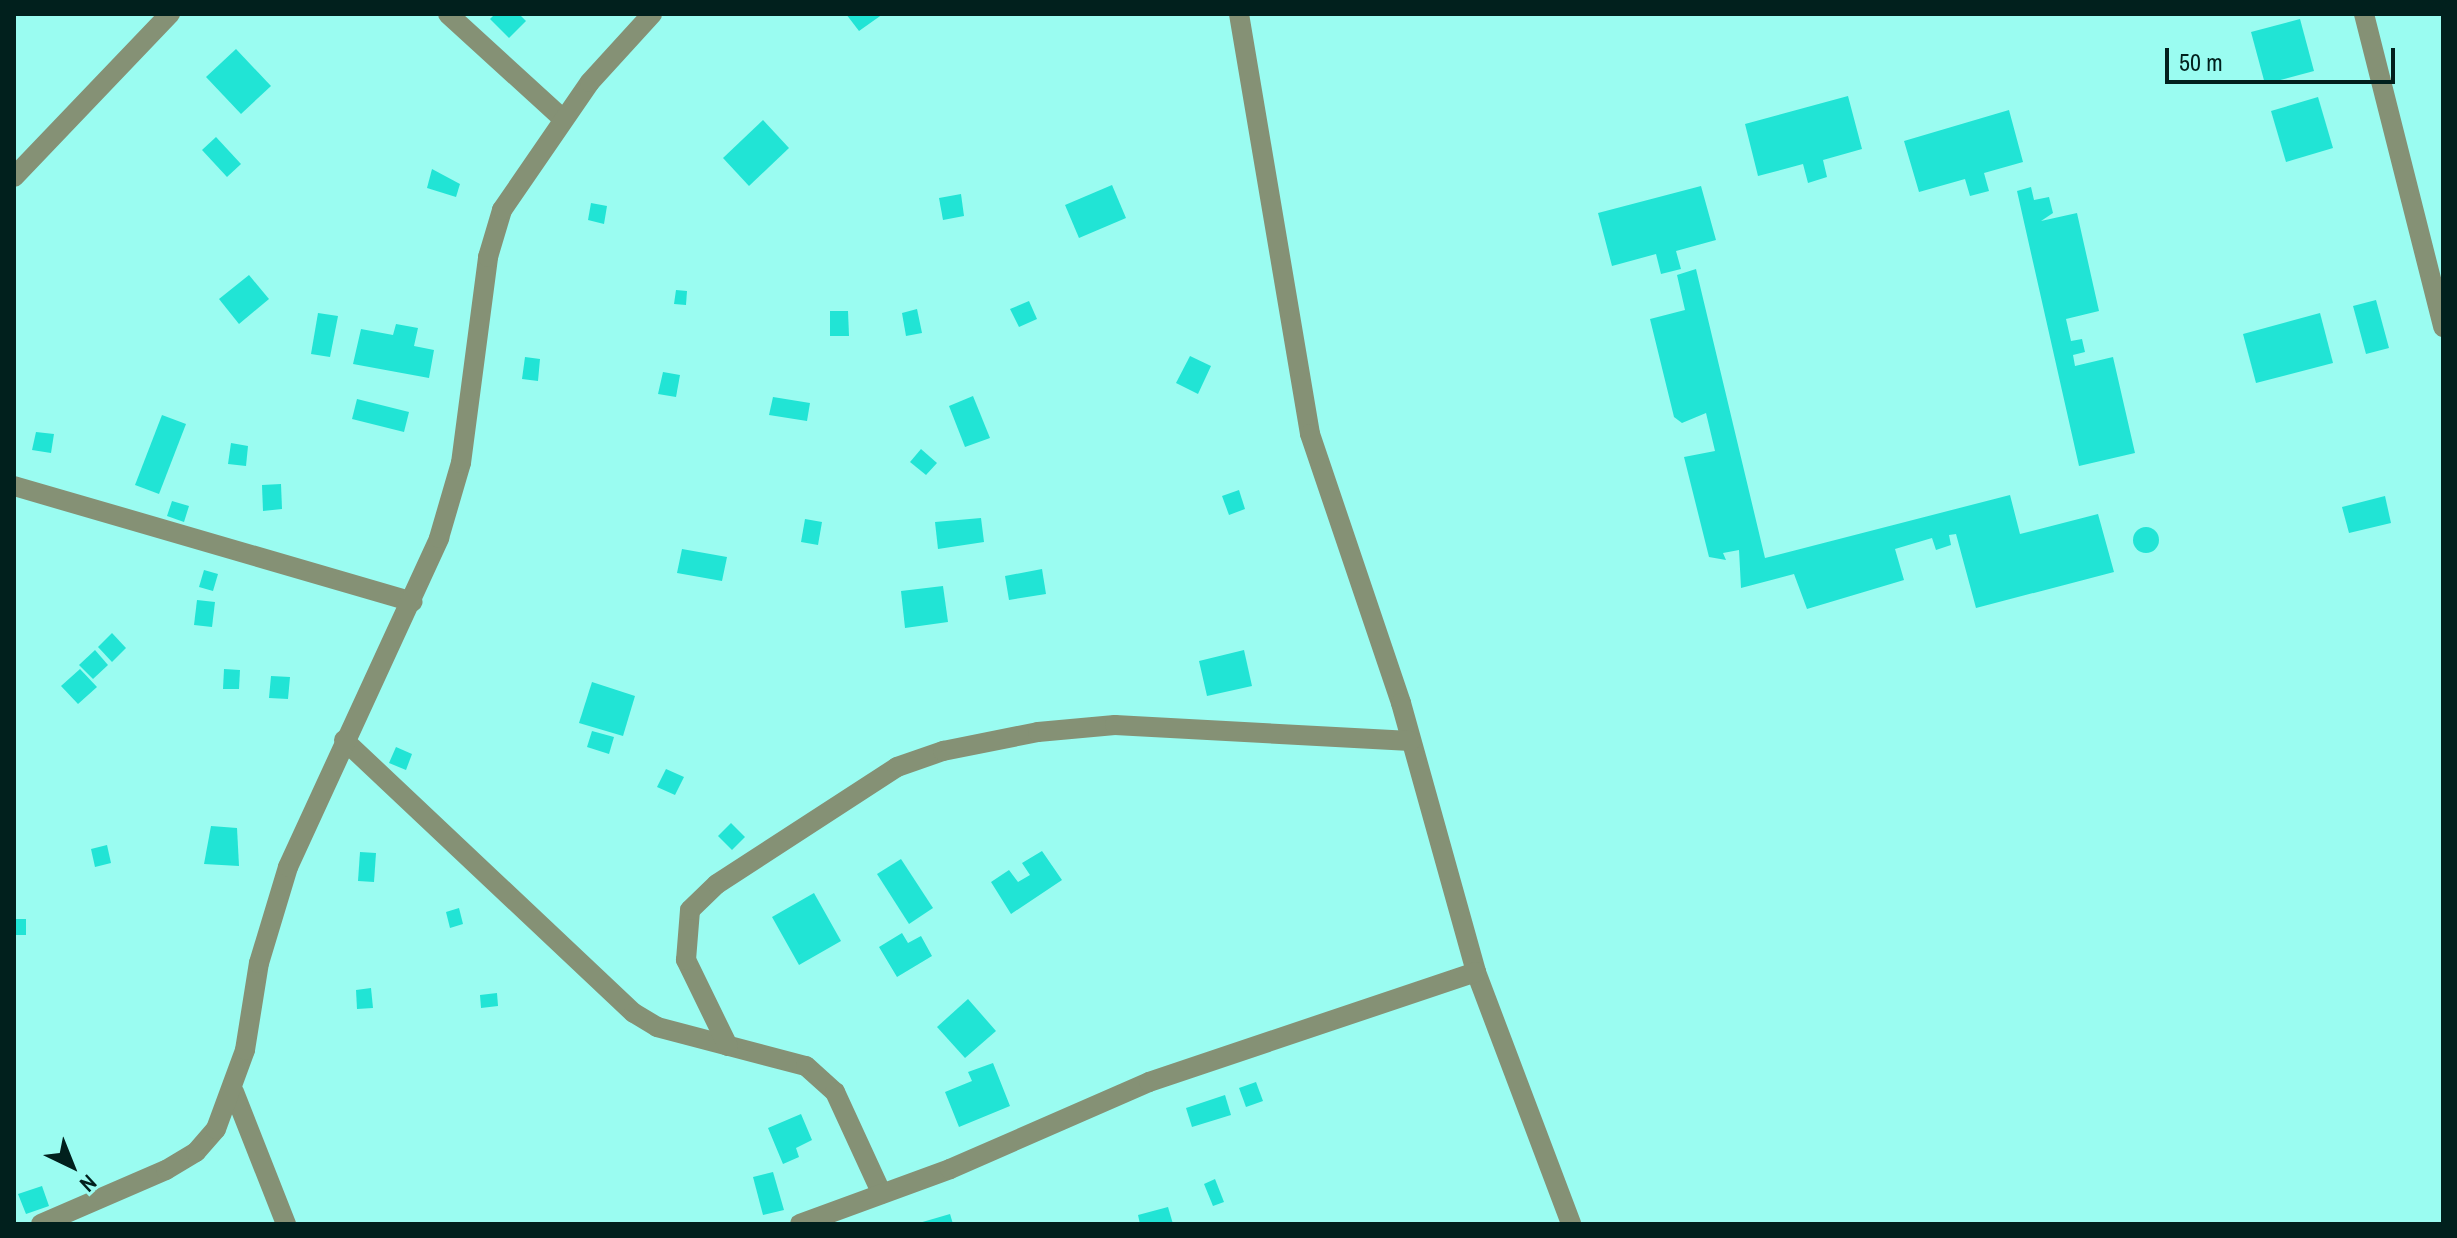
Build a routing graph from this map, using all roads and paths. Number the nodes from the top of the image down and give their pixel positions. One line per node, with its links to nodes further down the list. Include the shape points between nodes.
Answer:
1 (170, 14): 7 (street)
2 (448, 14): 6 (street)
3 (652, 14): 6 (street)
4 (1239, 14): 12 (street, via 1310,434)
5 (2364, 14): 8 (street)
6 (563, 119): 10 (street, via 502,210 488,257 461,463)
7 (14, 177)
8 (2443, 327)
9 (14, 486): 10 (street)
10 (412, 602): 11 (street)
11 (344, 740): 14 (street, via 634,1013 657,1027); 15 (street, via 271,913)
12 (1411, 741): 13 (street); 14 (street, via 1115,725 1024,735 897,767 729,875 690,910 686,960)
13 (1476, 972): 16 (street, via 1149,1082); 20 (street)
14 (728, 1046): 16 (street, via 806,1066 835,1092)
15 (234, 1092): 17 (street, via 216,1129 196,1152); 18 (street)
16 (882, 1194): 19 (street)
17 (41, 1224)
18 (286, 1224)
19 (800, 1224)
20 (1571, 1224)

